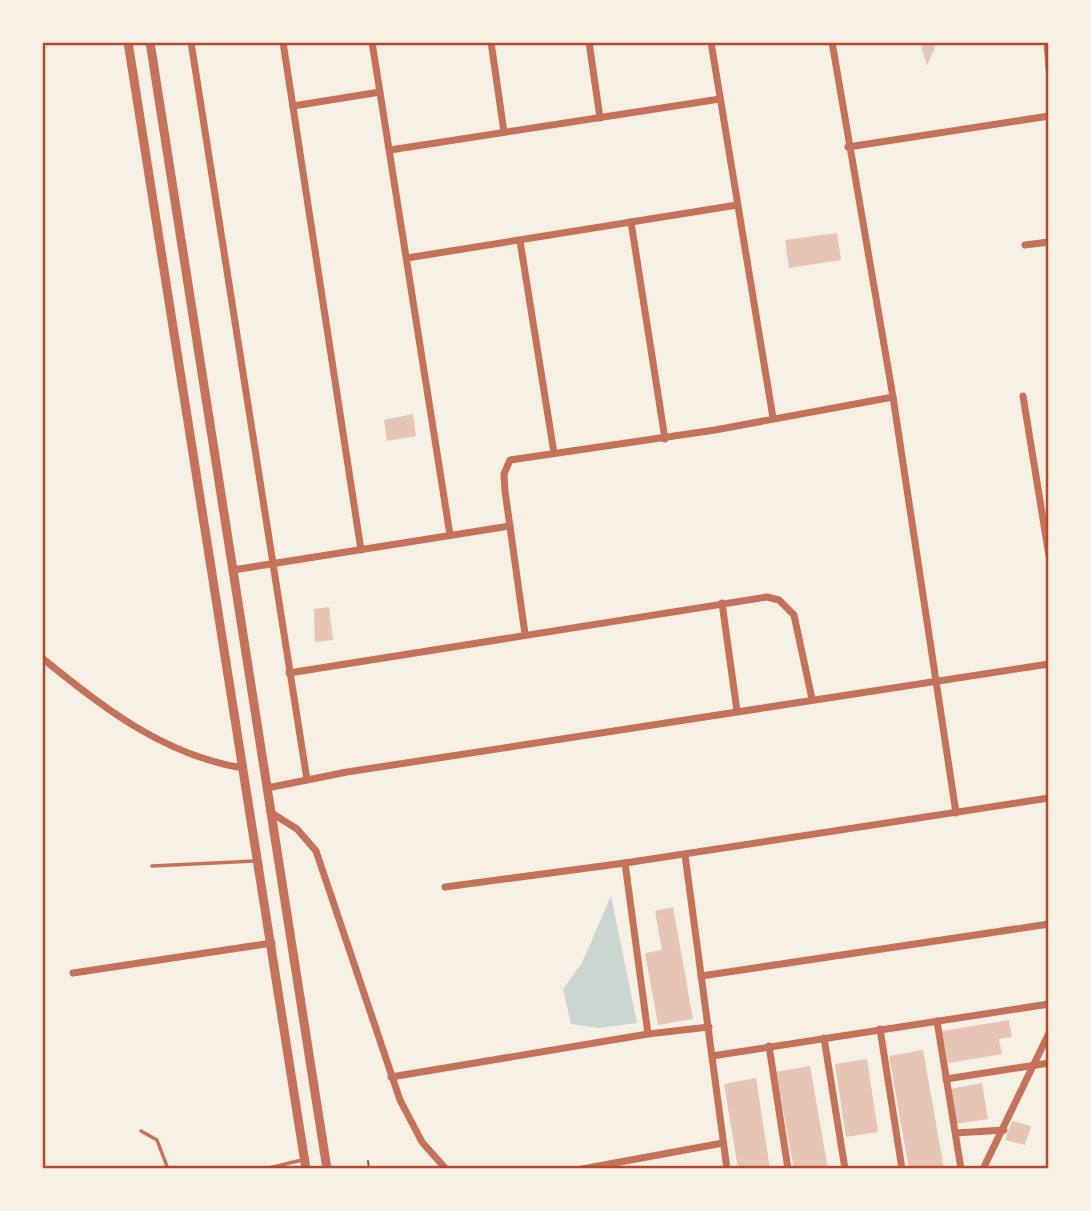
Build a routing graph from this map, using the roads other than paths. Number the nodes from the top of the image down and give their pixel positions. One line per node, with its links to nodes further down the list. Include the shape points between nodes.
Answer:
1 (128, 42): 45 (street)
2 (150, 42): 36 (street)
3 (191, 42): 35 (street)
4 (282, 42): 14 (street)
5 (372, 42): 12 (street)
6 (491, 42): 17 (street)
7 (589, 42): 16 (street)
8 (712, 42): 13 (street)
9 (832, 42): 18 (street)
10 (1046, 42): 11 (street)
11 (1049, 69)
12 (380, 92): 14 (street); 19 (street)
13 (720, 99): 16 (street); 20 (street)
14 (293, 106): 33 (street)
15 (1049, 116): 18 (street)
16 (600, 118): 17 (street)
17 (504, 132): 19 (street)
18 (848, 147): 26 (street)
19 (390, 150): 25 (street)
20 (737, 205): 21 (street); 28 (street)
21 (631, 222): 22 (street); 29 (street)
22 (520, 241): 25 (street); 30 (street)
23 (1049, 242): 24 (street)
24 (1025, 245)
25 (407, 258): 32 (street)
26 (893, 397): 28 (street); 42 (street)
27 (1023, 397): 34 (street)
28 (773, 418): 29 (street)
29 (665, 439): 30 (street)
30 (554, 453): 31 (street, via 520,457 506,465)
31 (510, 526): 32 (street); 38 (street)
32 (450, 535): 33 (street)
33 (360, 550): 35 (street)
34 (1049, 556)
35 (272, 564): 36 (street); 41 (street)
36 (233, 570): 47 (street)
37 (722, 603): 38 (street); 43 (street, via 768,597 788,607 794,615); 44 (street)
38 (525, 634): 41 (street)
39 (42, 658): 45 (street, via 108,710 167,746)
40 (1049, 664): 42 (street)
41 (289, 673): 46 (street)
42 (936, 682): 43 (street); 50 (street)
43 (812, 699): 44 (street)
44 (737, 712): 46 (street)
45 (243, 768): 52 (street)
46 (307, 780): 47 (street)
47 (267, 788): 49 (street)
48 (1049, 799): 50 (street)
49 (270, 812): 71 (street, via 297,829 316,851); 80 (street)
50 (956, 813): 51 (street)
51 (685, 855): 53 (street); 59 (street)
52 (258, 861): 54 (lane); 57 (street)
53 (625, 863): 55 (street); 65 (street)
54 (152, 866)
55 (445, 887)
56 (1049, 924): 59 (street)
57 (271, 943): 58 (street); 77 (street)
58 (73, 973)
59 (701, 976): 62 (street)
60 (1049, 1004): 61 (street)
61 (937, 1021): 63 (street); 72 (street)
62 (709, 1027): 65 (street); 68 (street)
63 (880, 1029): 66 (street); 86 (street)
64 (1049, 1033): 70 (street)
65 (648, 1034): 71 (street)
66 (824, 1038): 67 (street); 85 (street)
67 (769, 1046): 68 (street); 84 (street)
68 (712, 1056): 76 (street)
69 (1049, 1063): 70 (street)
70 (1037, 1064): 72 (street); 74 (street)
71 (391, 1077): 81 (street, via 422,1142)
72 (946, 1079): 75 (street)
73 (141, 1130): 78 (lane, via 157,1140)
74 (1004, 1130): 75 (street); 88 (street)
75 (956, 1133): 87 (street)
76 (723, 1143): 82 (street); 83 (street)
77 (305, 1164): 79 (lane)
78 (168, 1169)
79 (265, 1169)
80 (327, 1169)
81 (446, 1169)
82 (582, 1169)
83 (727, 1169)
84 (788, 1169)
85 (845, 1169)
86 (902, 1169)
87 (961, 1169)
88 (983, 1169)

